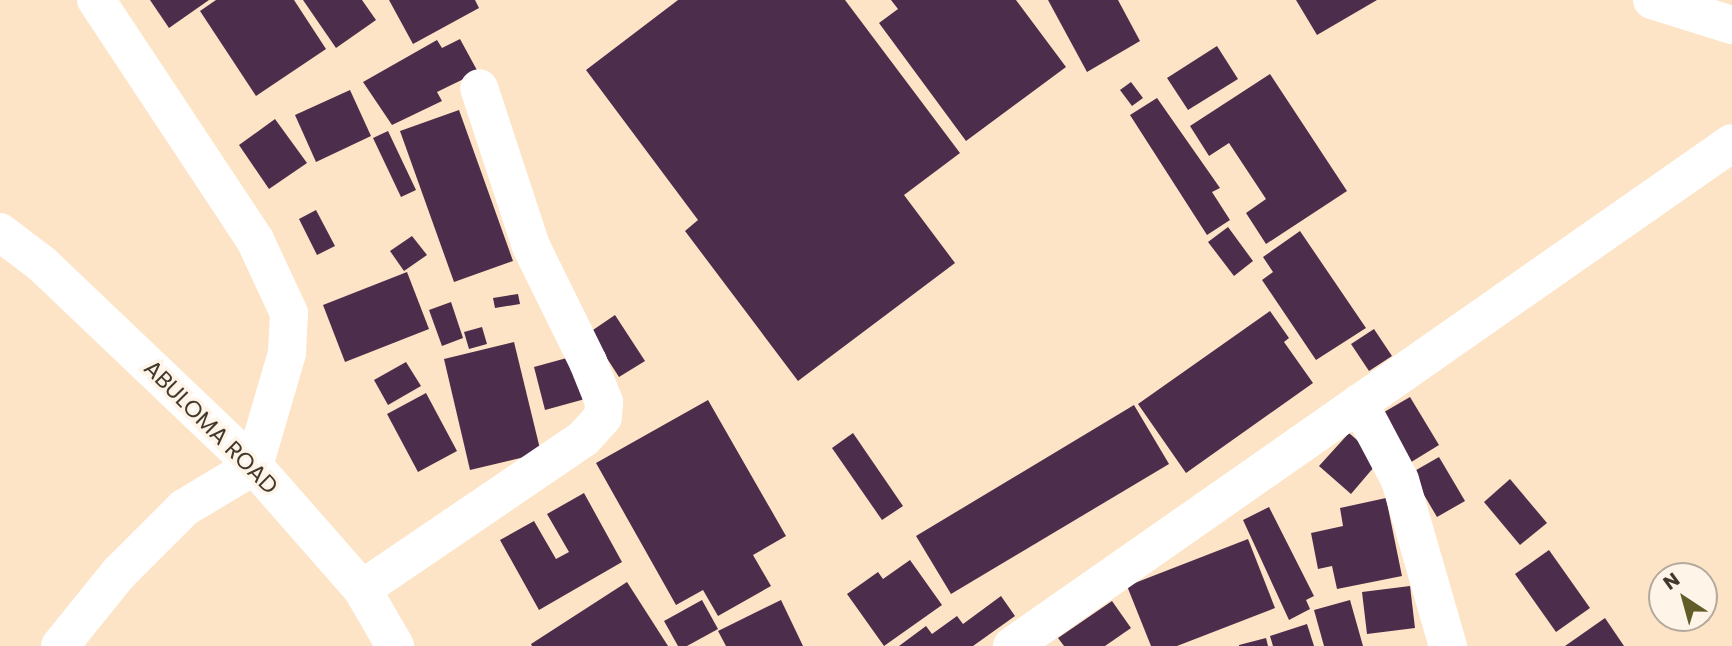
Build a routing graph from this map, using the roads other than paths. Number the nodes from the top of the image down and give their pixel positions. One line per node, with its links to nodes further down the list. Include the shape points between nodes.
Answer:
1 (96, 0): 8 (street, via 255,240 289,313 287,353)
2 (1652, 0): 3 (street)
3 (1732, 25)
4 (479, 88): 9 (street, via 531,246 588,362 604,402 603,417 584,438)
5 (1732, 144): 7 (street)
6 (0, 232): 8 (street, ABULOMA ROAD, via 42,264)
7 (1359, 403): 12 (street); 13 (street, via 1400,480)
8 (254, 466): 9 (street, ABULOMA ROAD); 10 (street, via 184,508 119,573)
9 (362, 589): 11 (street, ABULOMA ROAD)
10 (60, 646)
11 (395, 646)
12 (1012, 646)
13 (1448, 646)

